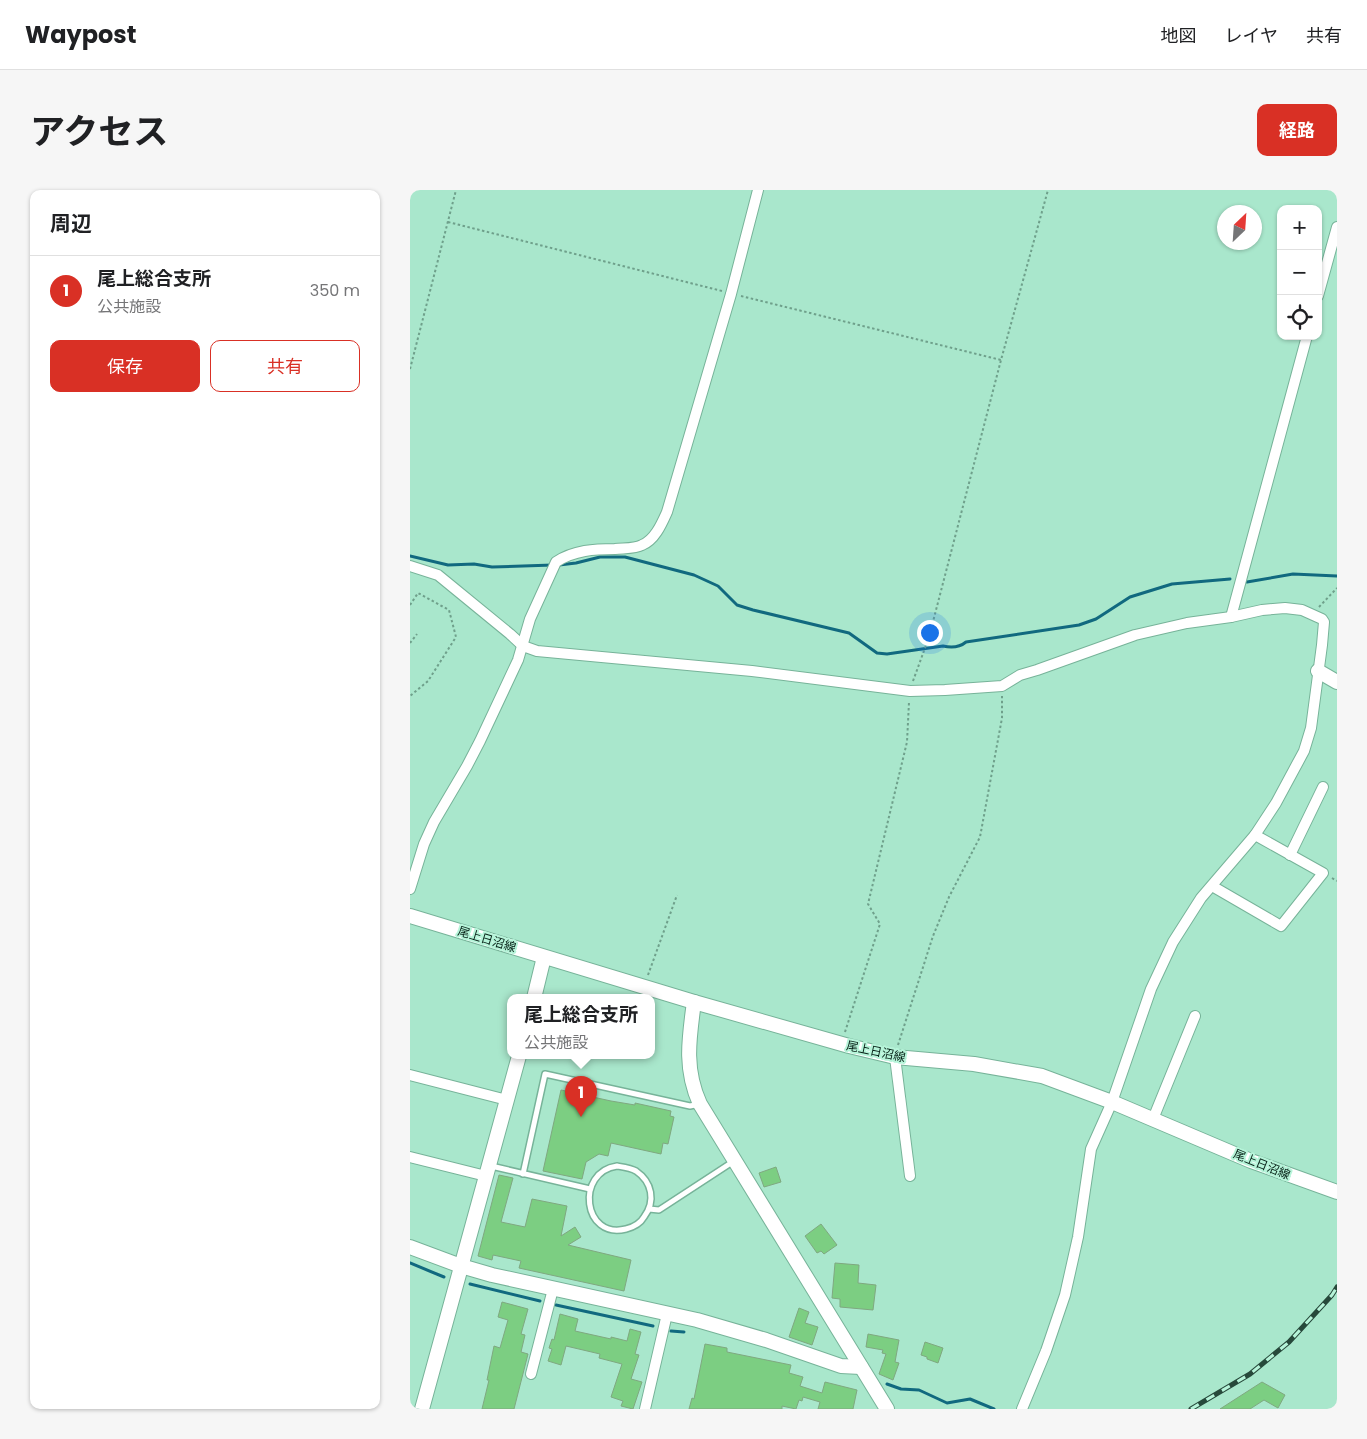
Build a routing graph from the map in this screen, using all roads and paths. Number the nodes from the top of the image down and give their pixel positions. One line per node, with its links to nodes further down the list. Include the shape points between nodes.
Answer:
1 (456, 190): 4 (path)
2 (758, 190): 6 (street)
3 (1048, 190): 9 (path)
4 (448, 222): 6 (path); 10 (path)
5 (1337, 227): 7 (street)
6 (732, 294): 9 (path); 18 (street, via 667,512 657,532 643,545 579,552 556,562 530,619)
7 (1318, 295)
8 (1306, 340): 15 (street)
9 (1001, 360): 22 (path, via 929,637)
10 (410, 369)
11 (410, 566): 18 (street, via 438,575)
12 (1337, 588): 14 (path)
13 (410, 605): 23 (path, via 418,593 449,610 456,637 428,681)
14 (1313, 615): 15 (street, via 1285,608); 19 (street, via 1324,622)
15 (1231, 617): 21 (street, via 1135,634 1020,675)
16 (417, 634): 17 (path)
17 (410, 642)
18 (523, 646): 22 (street, via 537,651); 28 (street, via 480,741 434,822)
19 (1318, 671): 20 (street); 25 (street, via 1311,728 1304,750)
20 (1337, 682)
21 (1002, 686): 22 (street); 37 (path, via 1002,718 980,837 933,936)
22 (910, 690): 36 (path, via 907,742 868,904 880,924)
23 (410, 696)
24 (1323, 788): 26 (street)
25 (1255, 835): 26 (street); 27 (street)
26 (1290, 854): 27 (street, via 1323,873 1281,926)
27 (1212, 886): 41 (street, via 1173,942 1151,989)
28 (410, 889)
29 (678, 895): 32 (path)
30 (410, 916): 31 (street, 尾上日沼線)
31 (544, 957): 32 (street, 尾上日沼線); 33 (street)
32 (644, 986): 34 (street, 尾上日沼線)
33 (535, 994)
34 (694, 1002): 36 (street, 尾上日沼線); 42 (street, via 690,1075)
35 (1196, 1016): 43 (street)
36 (842, 1044): 37 (street, 尾上日沼線)
37 (894, 1057): 41 (street, 尾上日沼線, via 974,1064 1042,1076); 48 (street)
38 (518, 1059): 40 (street)
39 (410, 1074): 40 (street)
40 (507, 1100): 46 (street)
41 (1112, 1102): 43 (street, 尾上日沼線); 61 (street, via 1091,1149 1078,1237 1065,1295)
42 (700, 1104): 45 (street); 47 (lane, via 690,1106 545,1074)
43 (1153, 1119): 50 (street, 尾上日沼線, via 1251,1161)
44 (410, 1157): 46 (street)
45 (734, 1160): 51 (lane, via 659,1210); 56 (street)
46 (487, 1171): 47 (lane); 53 (street)
47 (523, 1174): 49 (lane)
48 (910, 1176)
49 (590, 1189): 51 (lane, via 589,1202 594,1217 599,1224 614,1230 636,1226); 51 (lane, via 597,1177 609,1167 634,1170 651,1187)
50 (1337, 1192)
51 (649, 1209)
52 (410, 1247): 53 (street)
53 (461, 1266): 54 (street); 58 (street)
54 (553, 1289): 55 (street); 57 (street)
55 (666, 1314): 56 (street, via 735,1331 841,1366); 59 (street)
56 (861, 1367): 60 (street)
57 (531, 1374)
58 (422, 1409)
59 (645, 1409)
60 (887, 1409)
61 (1022, 1409)

